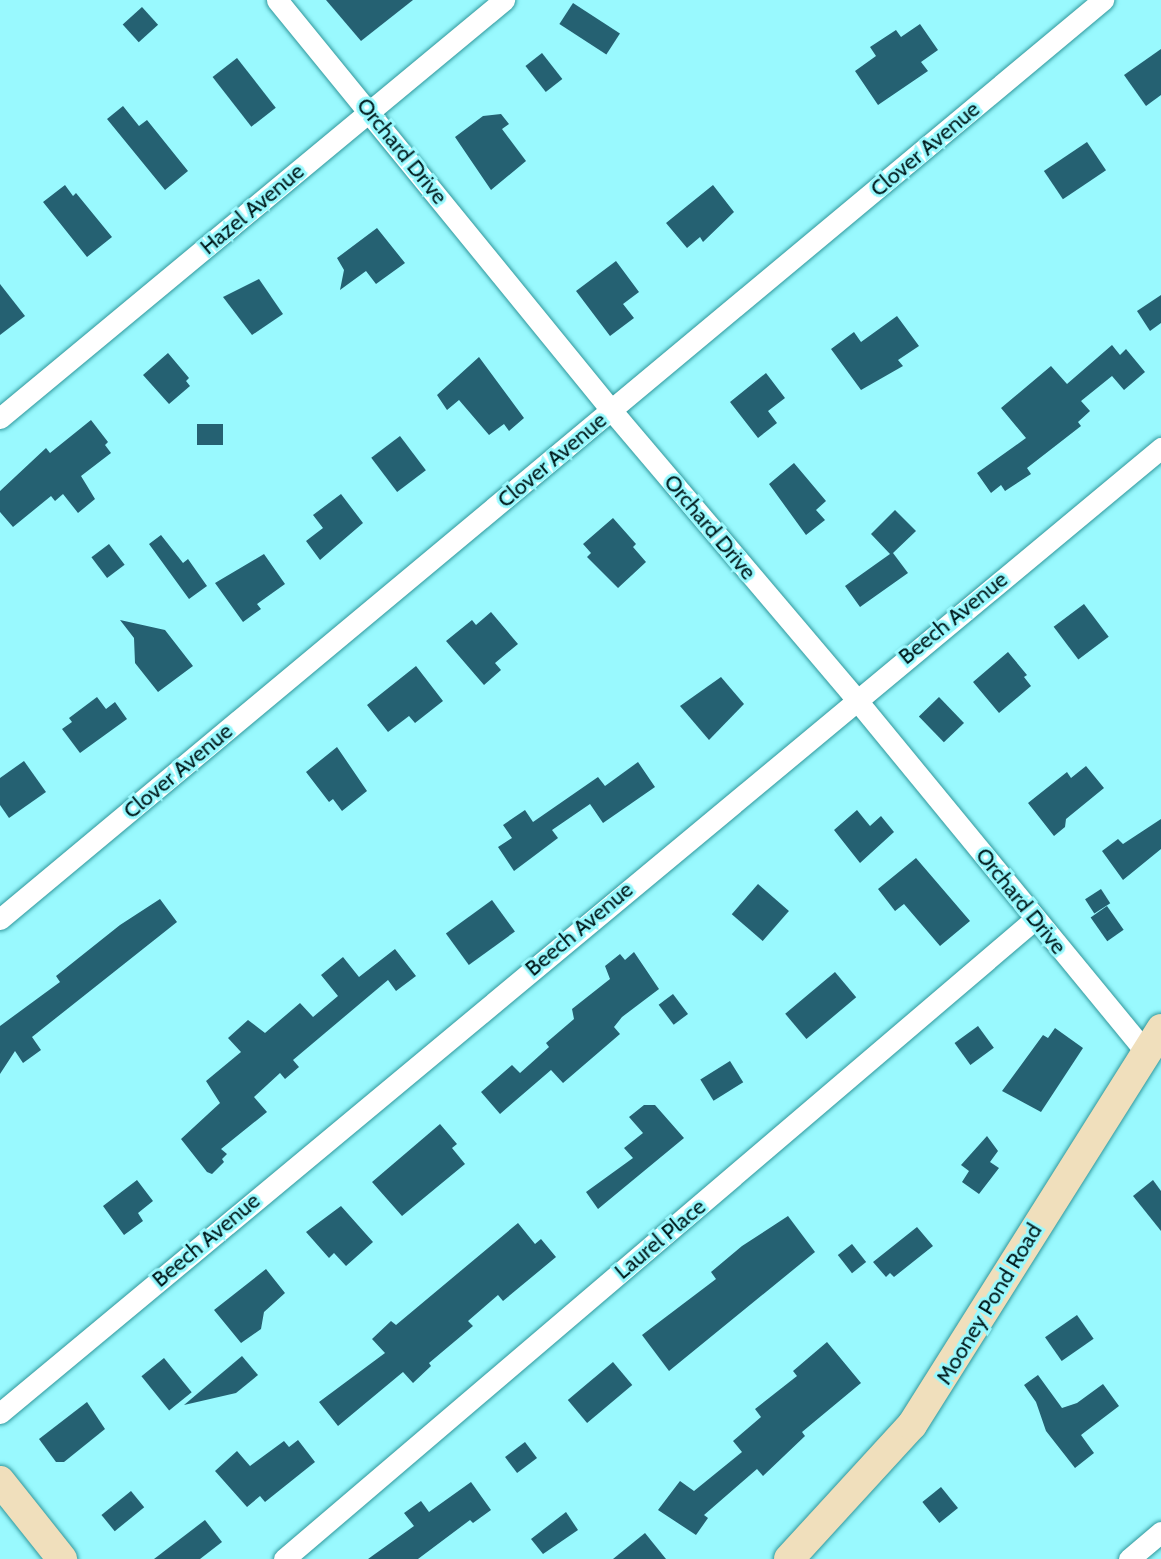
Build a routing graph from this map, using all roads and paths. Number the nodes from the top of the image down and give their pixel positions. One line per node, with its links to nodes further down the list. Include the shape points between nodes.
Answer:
1 (277, 0): 4 (street, Orchard Drive)
2 (504, 0): 4 (street, Hazel Avenue)
3 (1103, 0): 5 (street, Clover Avenue)
4 (370, 111): 5 (street, Orchard Drive); 6 (street, Hazel Avenue)
5 (612, 411): 8 (street, Orchard Drive); 9 (street, Clover Avenue)
6 (0, 418)
7 (1161, 448): 8 (street, Beech Avenue)
8 (855, 698): 10 (street, Orchard Drive); 12 (street, Beech Avenue)
9 (0, 919)
10 (1035, 920): 11 (street, Orchard Drive); 16 (street, Laurel Place)
11 (1153, 1040): 17 (street, Mooney Pond Road, via 912,1425)
12 (0, 1413)
13 (0, 1481): 15 (street)
14 (1161, 1532): 18 (street)
15 (62, 1559)
16 (284, 1559)
17 (789, 1559)
18 (1129, 1559)

